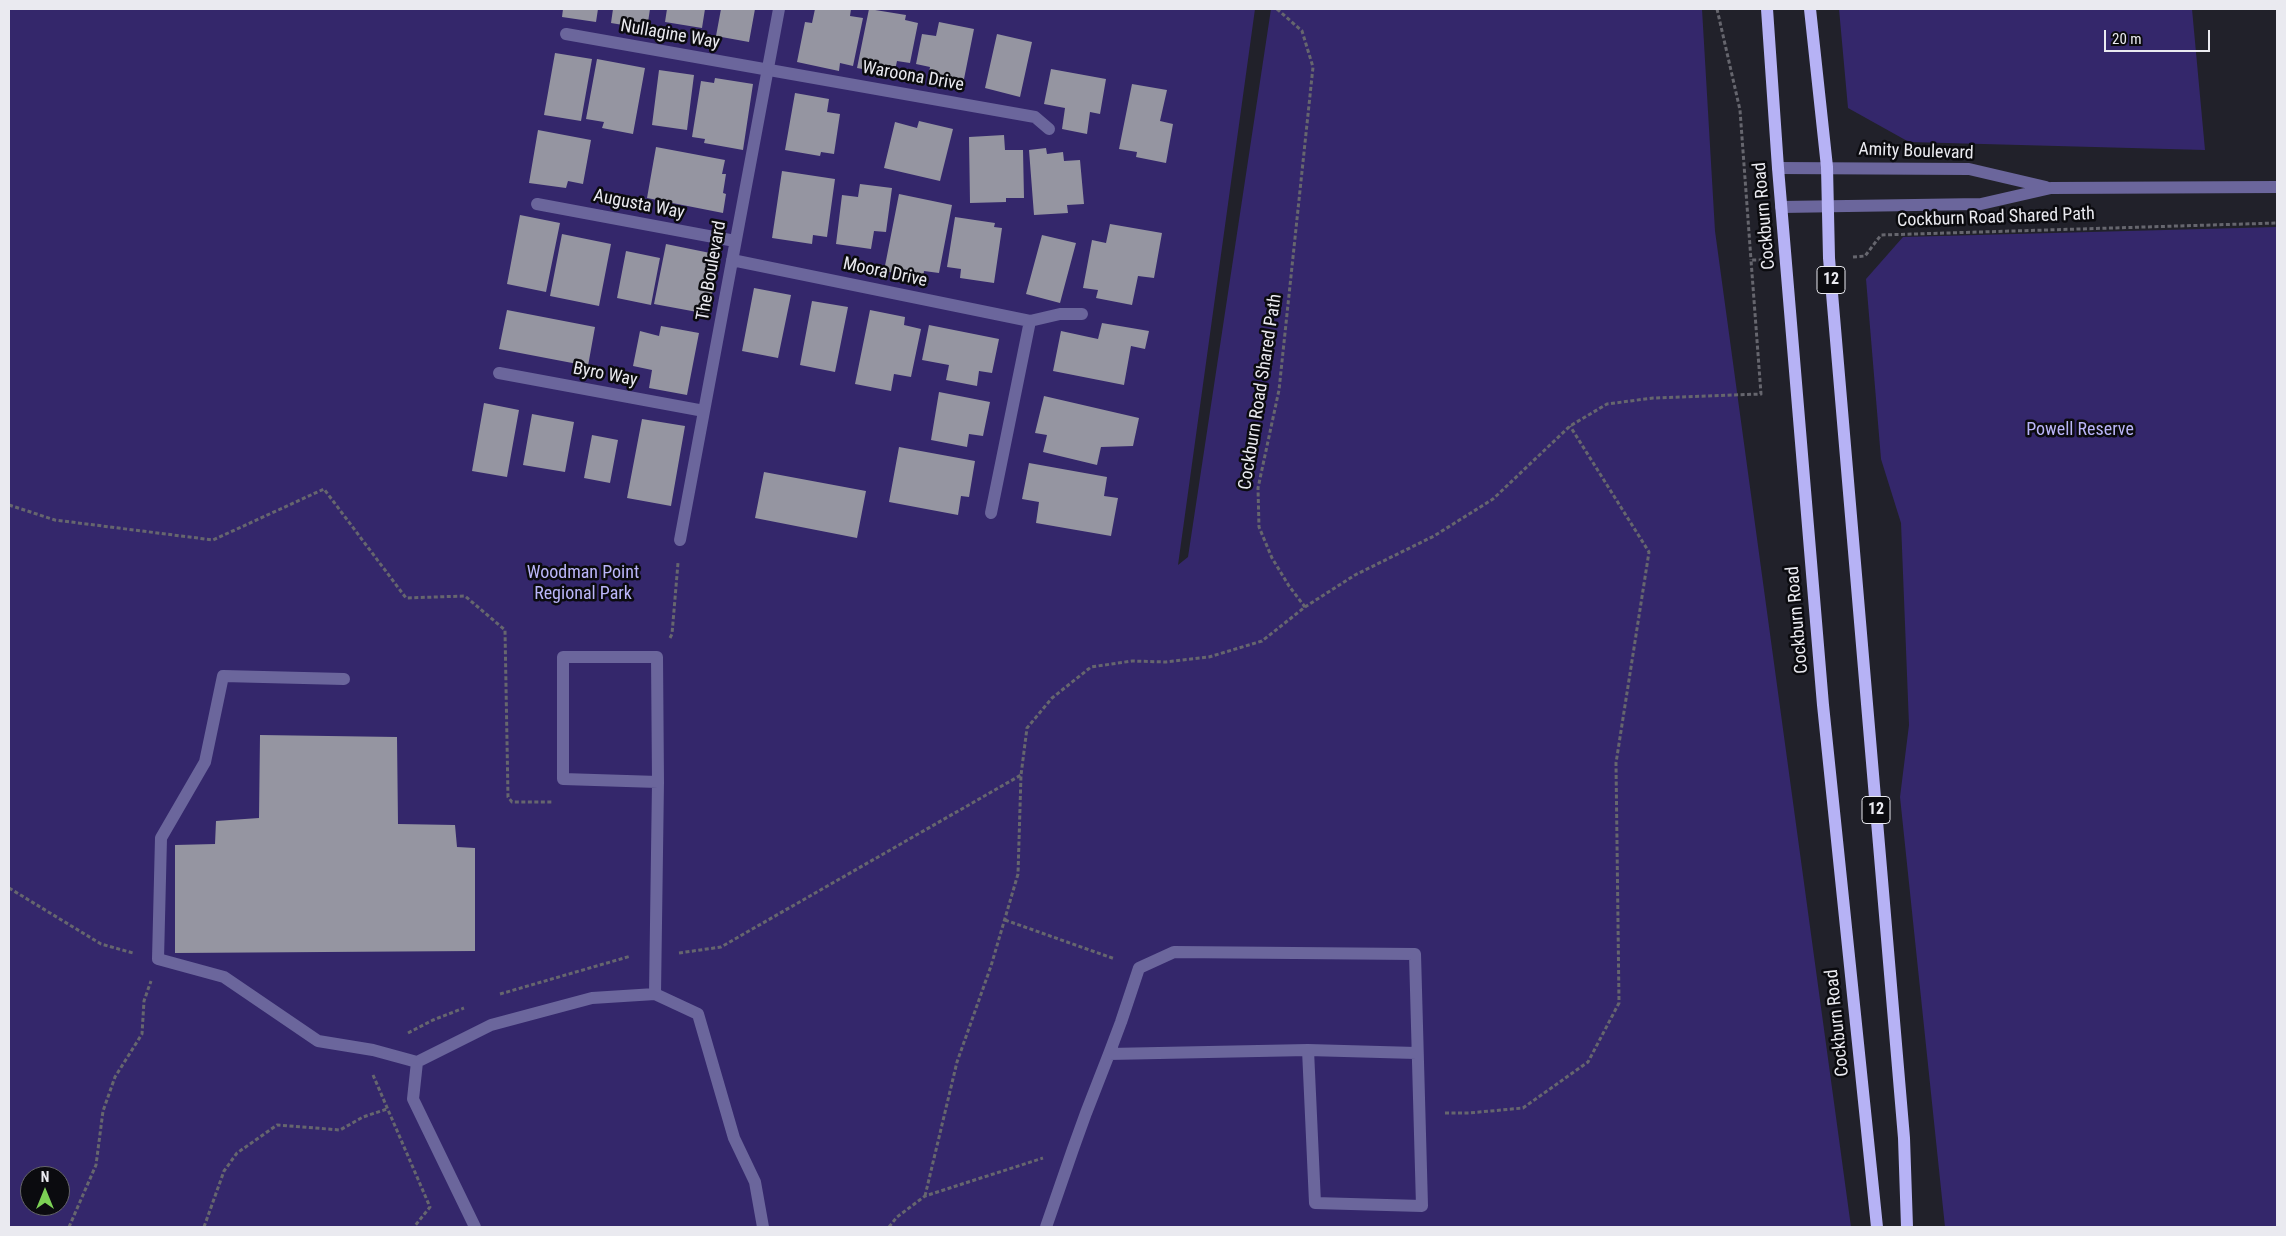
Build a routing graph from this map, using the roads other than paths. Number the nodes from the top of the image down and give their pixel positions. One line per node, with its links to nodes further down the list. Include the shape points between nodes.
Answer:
1 (779, 9): 5 (street, The Boulevard)
2 (1767, 9): 8 (main road, Cockburn Road)
3 (1810, 9): 7 (main road, 12)
4 (566, 34): 5 (street, Nullagine Way)
5 (768, 70): 6 (street, Waroona Drive, via 1034,116); 14 (street, The Boulevard)
6 (1049, 129)
7 (1827, 167): 8 (street, Amity Boulevard); 10 (street, Amity Boulevard, via 1969,169); 12 (main road, 12)
8 (1778, 168): 13 (main road, Cockburn Road)
9 (2277, 187): 10 (street, Amity Boulevard)
10 (2051, 188): 12 (street, Amity Boulevard, via 1981,204)
11 (537, 204): 14 (street, Augusta Way)
12 (1829, 206): 13 (street, Amity Boulevard); 33 (main road, 12, via 1829,258 1904,1138)
13 (1781, 207): 32 (main road, Cockburn Road, via 1823,705)
14 (735, 241): 15 (street, The Boulevard)
15 (732, 260): 17 (street, Moora Drive); 19 (street, The Boulevard)
16 (1082, 314): 17 (street, Moora Drive, via 1060,314)
17 (1030, 322): 20 (street)
18 (499, 373): 19 (street, Byro Way)
19 (704, 411): 21 (street, The Boulevard)
20 (992, 513)
21 (680, 540)
22 (344, 679): 28 (street, via 223,676 205,762 161,838 158,959 224,977 318,1041 373,1050)
23 (658, 782): 23 (street, via 657,657 563,657 563,779); 24 (street)
24 (655, 994): 28 (street, via 592,998 491,1025); 30 (street, via 698,1014 734,1138 755,1182)
25 (1308, 1050): 26 (street); 26 (street, via 1315,1204 1422,1206); 27 (street)
26 (1416, 1053): 27 (street, via 1415,954 1174,952 1139,968)
27 (1109, 1054): 31 (street)
28 (417, 1062): 29 (street, via 413,1099)
29 (475, 1227)
30 (763, 1227)
31 (1046, 1227)
32 (1877, 1227)
33 (1907, 1227)

